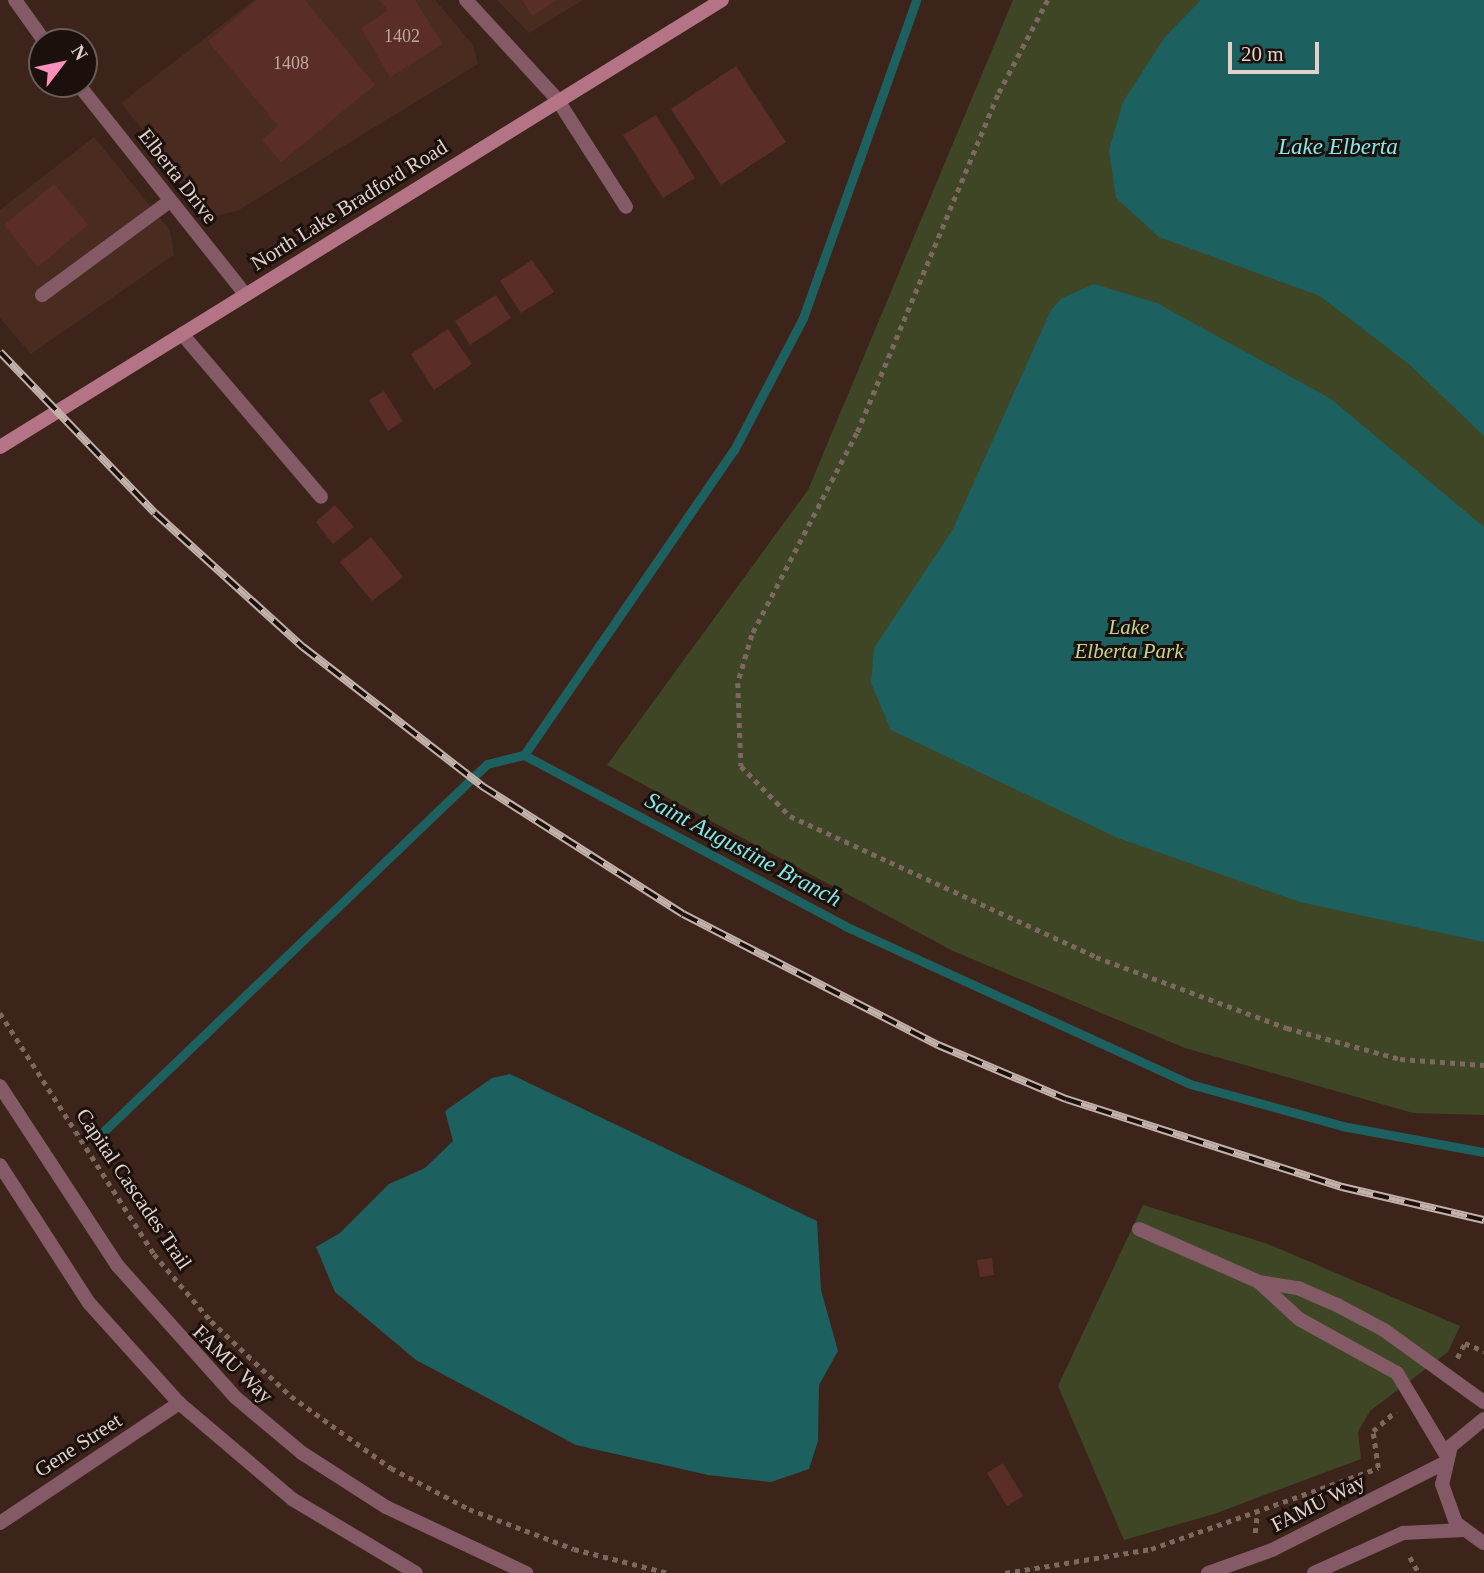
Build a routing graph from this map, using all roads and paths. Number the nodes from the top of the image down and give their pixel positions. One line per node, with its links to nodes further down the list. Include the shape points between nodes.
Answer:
1 (15, 0): 5 (street)
2 (466, 0): 7 (street)
3 (722, 0): 7 (main road, North Lake Bradford Road)
4 (1048, 0): 16 (path, via 999,95 857,433 752,635 738,683 741,766 790,816 1096,957 1312,1035 1400,1059)
5 (35, 28)
6 (89, 98): 8 (street, Elberta Drive)
7 (557, 99): 9 (street); 11 (main road, North Lake Bradford Road)
8 (170, 201): 10 (street); 11 (street, Elberta Drive)
9 (626, 208)
10 (42, 295)
11 (245, 295): 12 (main road, North Lake Bradford Road)
12 (182, 334): 13 (main road, North Lake Bradford Road); 14 (street)
13 (0, 447)
14 (321, 497)
15 (0, 1013): 34 (path, Capital Cascades Trail, via 154,1254 211,1321 291,1396 391,1468 469,1509 574,1549)
16 (1484, 1065)
17 (0, 1086): 33 (street, FAMU Way, via 109,1255 228,1391 343,1481 447,1539)
18 (0, 1165): 24 (street, via 89,1303)
19 (1139, 1229): 20 (street)
20 (1259, 1282): 23 (street, via 1298,1288 1384,1330); 27 (street, via 1300,1319 1397,1373)
21 (1484, 1351): 22 (path, via 1465,1343)
22 (1453, 1365)
23 (1484, 1402)
24 (179, 1404): 28 (street, Gene Street); 32 (street, via 292,1499)
25 (1403, 1407): 35 (path, via 1373,1431 1378,1468 1151,1549)
26 (1484, 1419): 27 (street, FAMU Way, via 1464,1431)
27 (1445, 1459): 29 (street, via 1443,1494); 36 (street, FAMU Way, via 1282,1545)
28 (0, 1523)
29 (1464, 1531): 30 (street); 37 (street, via 1403,1533)
30 (1484, 1543)
31 (1400, 1561): 38 (path, via 1412,1557)
32 (416, 1573)
33 (526, 1573)
34 (668, 1573)
35 (1005, 1573)
36 (1208, 1573)
37 (1314, 1573)
38 (1419, 1573)

